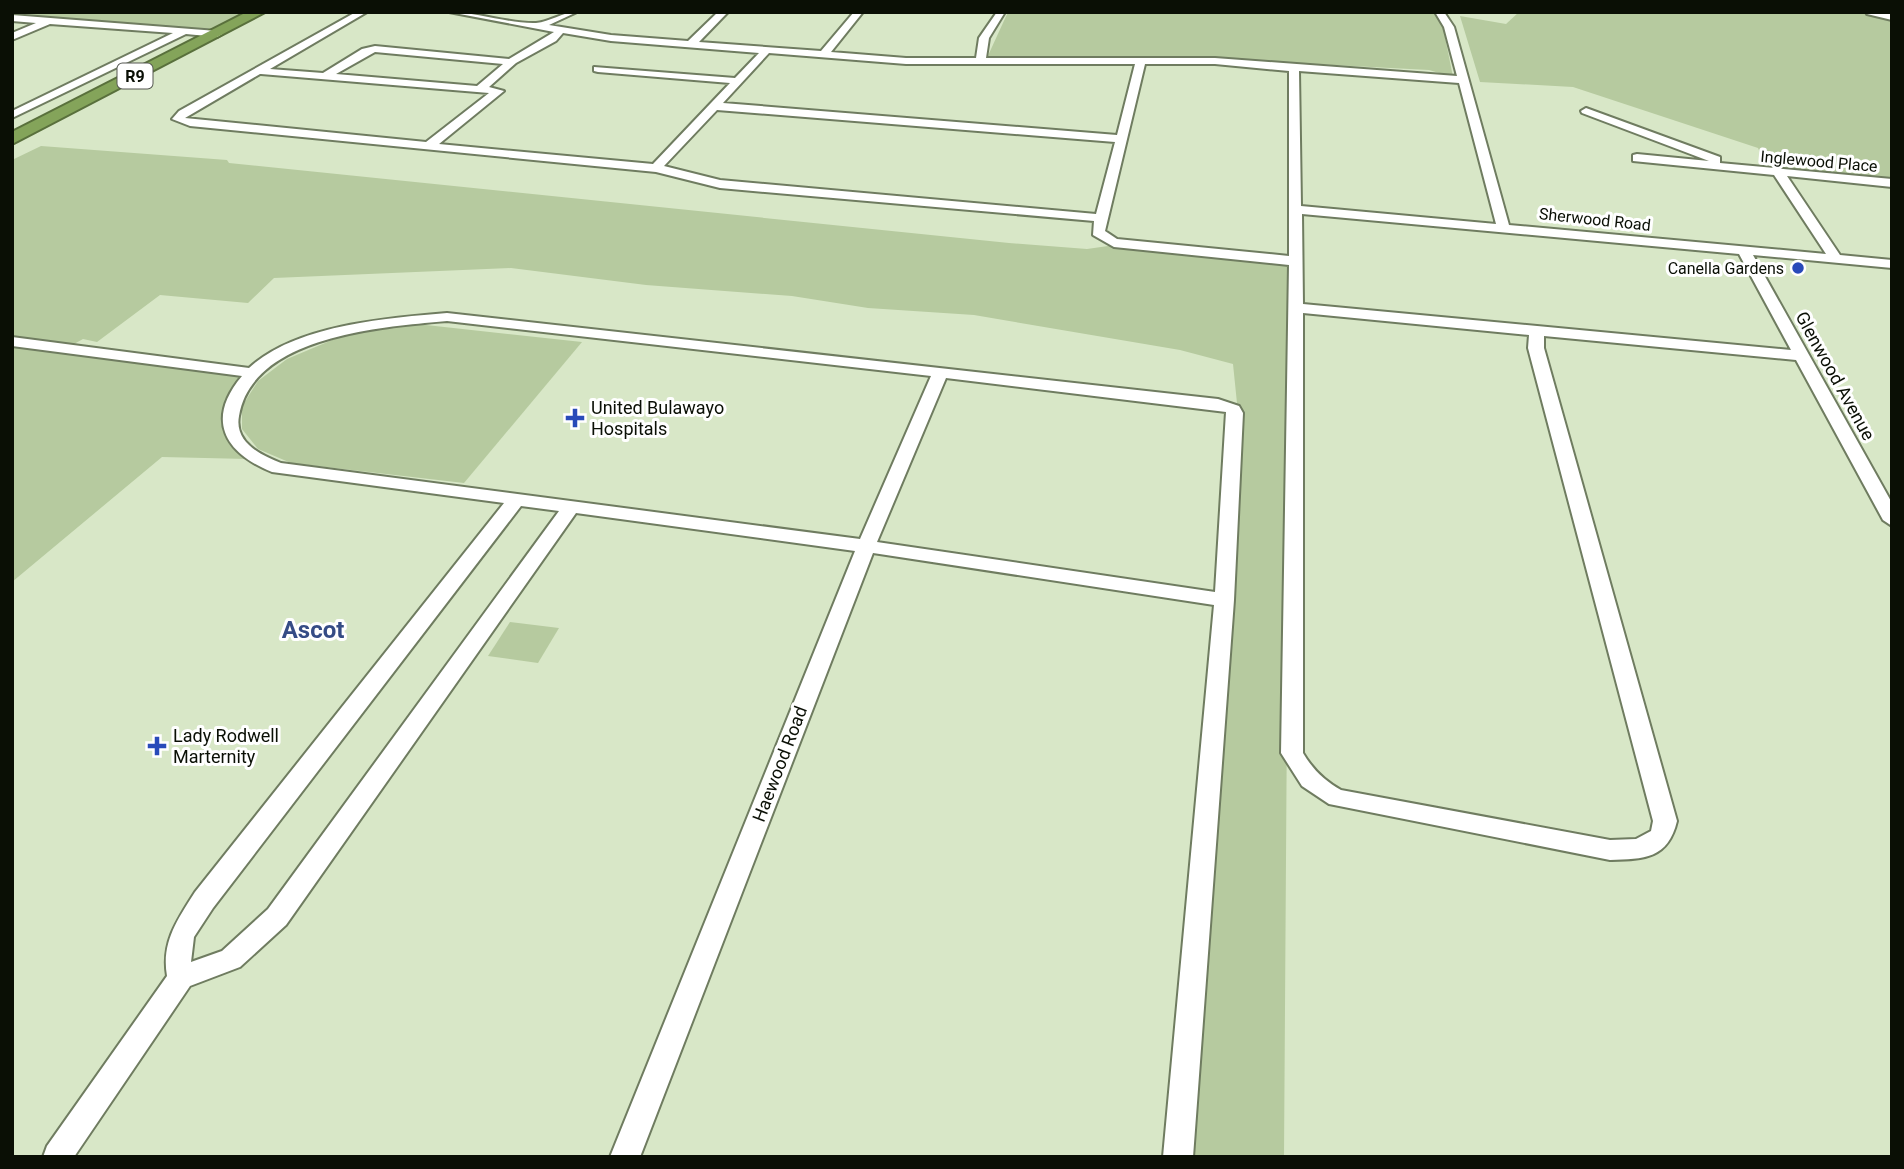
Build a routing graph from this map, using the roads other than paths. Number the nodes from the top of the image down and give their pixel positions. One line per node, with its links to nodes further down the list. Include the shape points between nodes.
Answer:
1 (258, 12): 17 (highway, R9)
2 (363, 12): 28 (street)
3 (453, 12): 13 (street)
4 (573, 12): 13 (street)
5 (724, 12): 20 (street)
6 (859, 12): 22 (street)
7 (1439, 12): 30 (street, via 1449,27)
8 (1870, 12): 10 (street)
9 (1001, 13): 23 (street, via 984,38)
10 (1892, 17)
11 (12, 18): 12 (street)
12 (50, 20): 15 (street); 18 (street)
13 (539, 26): 14 (street)
14 (561, 30): 16 (street); 19 (street)
15 (185, 32): 17 (street); 35 (street)
16 (574, 32): 19 (street); 20 (street)
17 (217, 34): 36 (highway, R9)
18 (12, 37)
19 (553, 38): 25 (street)
20 (690, 45): 21 (street)
21 (766, 51): 22 (street); 31 (street)
22 (823, 55): 23 (street, via 913,62)
23 (980, 61): 24 (street)
24 (1141, 61): 26 (street); 37 (street)
25 (511, 62): 29 (street, via 375,49); 32 (street)
26 (1294, 68): 30 (street); 44 (street)
27 (598, 69): 31 (street)
28 (261, 71): 29 (street); 38 (street, via 178,119)
29 (327, 75): 32 (street)
30 (1463, 80): 46 (street)
31 (738, 81): 33 (street)
32 (481, 88): 38 (street, via 499,91)
33 (714, 106): 37 (street); 40 (street)
34 (1586, 111): 41 (street)
35 (12, 115)
36 (17, 134)
37 (1121, 139): 45 (street)
38 (427, 147): 40 (street)
39 (1637, 158): 41 (street)
40 (656, 168): 45 (street, via 720,184)
41 (1743, 170): 42 (street, Inglewood Place)
42 (1779, 173): 43 (street, Inglewood Place); 48 (street)
43 (1892, 183)
44 (1294, 209): 46 (street, Sherwood Road); 49 (street)
45 (1101, 218): 49 (street, via 1098,232 1114,243)
46 (1503, 227): 47 (street, Sherwood Road)
47 (1744, 251): 48 (street, Sherwood Road); 54 (street, Glenwood Avenue)
48 (1836, 259): 50 (street, Sherwood Road)
49 (1294, 261): 51 (street)
50 (1892, 264)
51 (1296, 308): 52 (street); 52 (street, via 1292,753 1301,774 1337,798 1610,850 1639,849 1661,837 1665,821 1539,361)
52 (1536, 333): 54 (street)
53 (12, 341): 55 (street)
54 (1802, 356): 59 (street, Glenwood Avenue)
55 (251, 373): 56 (street, via 283,354 361,326 447,317); 57 (street, via 233,402 230,421 236,444 253,458 278,468)
56 (940, 373): 60 (street, Haewood Road); 61 (street, via 1233,409)
57 (516, 500): 58 (street); 62 (street, via 204,900 178,942)
58 (571, 507): 60 (street); 62 (street, via 277,917 231,959)
59 (1892, 520)
60 (866, 546): 61 (street); 65 (street, Haewood Road)
61 (1224, 600): 66 (street)
62 (181, 978): 63 (street)
63 (59, 1156): 64 (street)
64 (42, 1157)
65 (625, 1157)
66 (1178, 1157)

